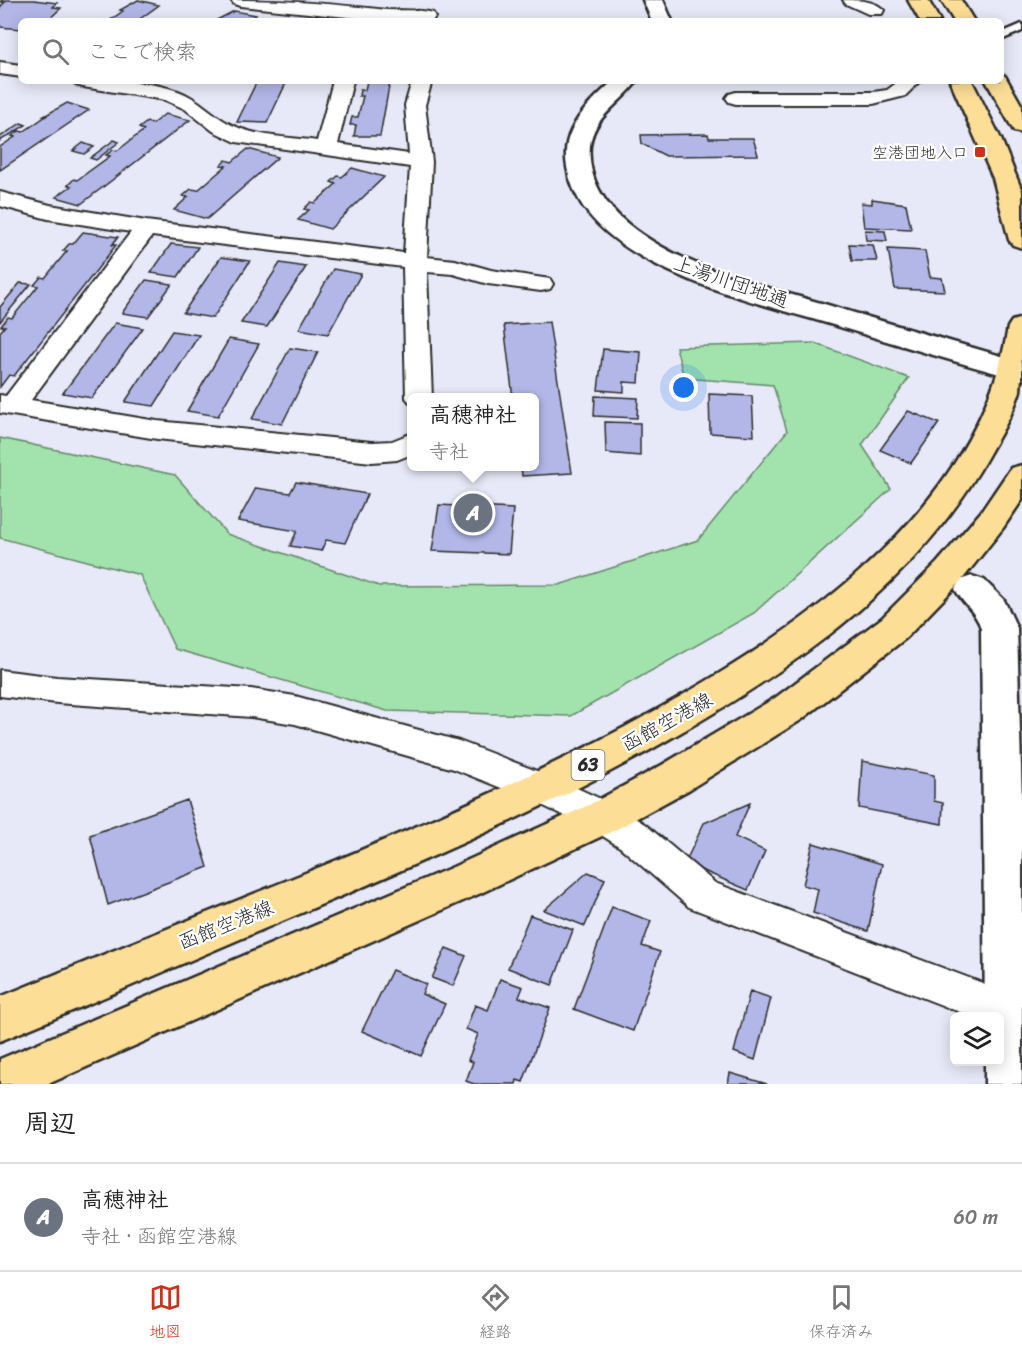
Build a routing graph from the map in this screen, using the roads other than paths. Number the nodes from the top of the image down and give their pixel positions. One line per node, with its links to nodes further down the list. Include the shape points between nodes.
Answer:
1 (240, 0): 8 (street)
2 (417, 0): 9 (street)
3 (653, 0): 10 (street)
4 (852, 0): 7 (street)
5 (918, 0): 11 (main road)
6 (951, 0): 12 (main road)
7 (875, 10)
8 (367, 18)
9 (426, 18)
10 (661, 18)
11 (928, 18)
12 (962, 18)
13 (1020, 30): 14 (lane)
14 (1004, 36)
15 (0, 68): 16 (street)
16 (18, 71)
17 (102, 84): 26 (street, via 170,95 192,105 220,127 244,137)
18 (342, 84): 26 (street)
19 (421, 84): 27 (street, via 415,105)
20 (623, 84): 34 (street, 上湯川団地通, via 591,118 578,144 583,186 598,209 626,235 665,259 730,285)
21 (908, 84): 24 (street, via 892,95 873,98)
22 (962, 84): 30 (main road, via 1002,166 1016,205)
23 (999, 84): 25 (main road)
24 (736, 98)
25 (1022, 126)
26 (326, 148): 27 (street)
27 (421, 162): 31 (street)
28 (0, 199): 29 (street, via 48,212)
29 (146, 228): 31 (street); 36 (street)
30 (1022, 240)
31 (415, 263): 32 (street); 35 (street)
32 (541, 285)
33 (1022, 327): 34 (main road, 函館空港線 / 63)
34 (1017, 370): 41 (main road, 函館空港線 / 63, via 976,455 953,491 908,547 874,578 824,621 755,670 695,708)
35 (419, 393)
36 (6, 405): 37 (street, via 157,430 372,452 397,450)
37 (407, 444)
38 (1022, 476): 42 (main road, via 949,572 894,628 788,709)
39 (972, 589): 43 (street, via 992,609 999,628)
40 (0, 683): 41 (street, via 295,710 459,756)
41 (543, 789): 42 (street); 44 (main road, 函館空港線 / 63, via 367,867)
42 (603, 818): 43 (street, via 633,836 702,895); 45 (main road)
43 (1006, 1011): 46 (street)
44 (0, 1018)
45 (0, 1082)
46 (1008, 1084)

